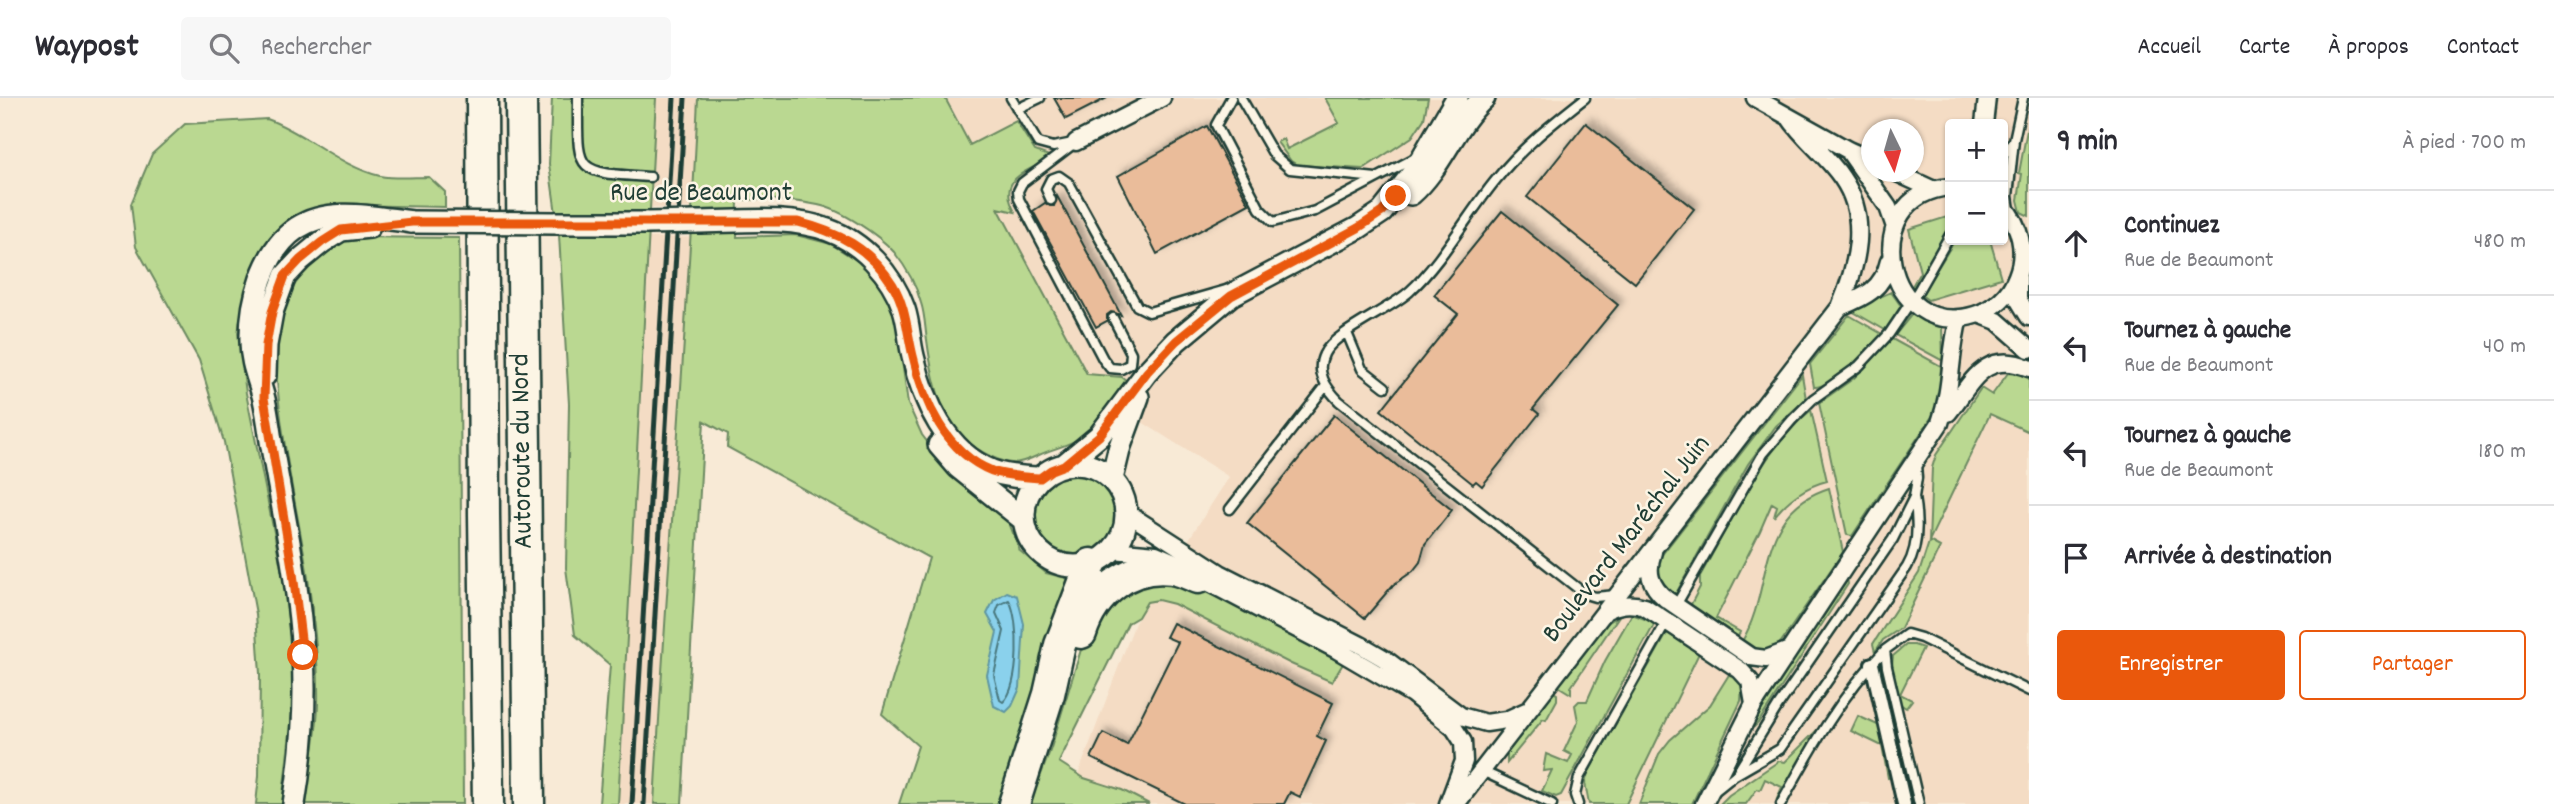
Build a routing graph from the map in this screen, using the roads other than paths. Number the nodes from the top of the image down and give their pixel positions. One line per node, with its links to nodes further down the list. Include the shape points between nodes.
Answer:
1 (482, 98): 78 (highway, Autoroute du Nord)
2 (521, 98): 79 (highway, Autoroute du Nord)
3 (578, 98): 23 (lane, via 578,144 585,166 604,174)
4 (1011, 98): 15 (lane)
5 (1040, 98): 15 (lane)
6 (1162, 98): 18 (street)
7 (1231, 98): 24 (lane, via 1216,125 1260,209 1273,222 1315,211)
8 (1241, 98): 24 (lane, via 1274,155 1290,169)
9 (1437, 98): 19 (street)
10 (1457, 98): 19 (street)
11 (1484, 98): 29 (street, via 1436,168 1413,193)
12 (1586, 98): 43 (lane, via 1520,151 1420,283)
13 (1755, 98): 16 (street)
14 (2022, 98): 17 (lane)
15 (1017, 109): 18 (lane, via 1038,143 1053,147)
16 (1790, 117): 21 (street); 38 (street, Boulevard Maréchal Juin, via 1843,179 1852,198 1858,250)
17 (2014, 140): 20 (lane); 27 (lane)
18 (1076, 142): 41 (lane, via 1022,183 1019,199 1103,359 1110,368 1121,369 1130,364 1130,353)
19 (1432, 142): 24 (lane); 29 (street)
20 (2008, 148)
21 (1848, 150): 22 (street); 31 (street, via 1888,207)
22 (1861, 156)
23 (650, 177)
24 (1376, 178)
25 (1924, 180): 26 (street)
26 (1945, 185): 31 (street, via 1913,202)
27 (2008, 197)
28 (1051, 200): 36 (lane, via 1046,189 1051,179 1059,177 1069,183 1137,306 1149,312)
29 (1382, 212): 36 (street)
30 (2008, 212): 32 (street)
31 (1895, 227): 34 (street, Boulevard Maréchal Juin)
32 (2024, 231): 35 (street)
33 (1945, 243): 37 (lane)
34 (1890, 255): 37 (street, via 1898,283); 38 (street, Boulevard Maréchal Juin, via 1886,274 1874,291)
35 (2017, 276): 39 (street, via 2002,299); 40 (street, via 2018,299)
36 (1256, 281): 47 (street, via 1176,341)
37 (1911, 301): 42 (street, via 1929,312); 63 (lane, via 1875,351 1814,399 1763,454)
38 (1840, 307): 59 (street, Boulevard Maréchal Juin)
39 (1979, 314): 42 (street); 44 (street, via 1997,321)
40 (2029, 317)
41 (1113, 318)
42 (1959, 318): 50 (street, via 1949,399)
43 (1347, 333): 48 (lane, via 1324,352); 49 (lane, via 1362,369)
44 (2029, 349)
45 (913, 357): 53 (street, Rue de Beaumont, via 922,390 953,443 991,470); 58 (street, Rue de Beaumont, via 913,392 934,439 958,467); 77 (street, Rue de Beaumont, bridge, via 907,320 893,285 878,264 830,230 798,222 412,222 341,230 314,248 285,276 272,312 264,398 303,655 304,706)
46 (2029, 368): 50 (street, via 2001,362 1980,372)
47 (1147, 372): 52 (street, via 1099,436); 54 (street)
48 (1325, 387): 56 (lane); 62 (lane, via 1585,594)
49 (1385, 387)
50 (1940, 423): 51 (street)
51 (1915, 460): 55 (lane); 67 (street)
52 (1064, 465): 53 (street); 54 (street, via 1090,466)
53 (1040, 478): 58 (street, via 1027,497)
54 (1112, 479): 57 (street, via 1123,495)
55 (1914, 497): 75 (lane, via 1893,539); 75 (lane, via 1915,547 1907,567 1780,749)
56 (1230, 509)
57 (1127, 513): 60 (street, via 1126,527); 69 (street)
58 (1024, 520): 60 (street, via 1041,554 1065,565)
59 (1654, 549): 62 (street, Boulevard Maréchal Juin); 63 (street, via 1650,580)
60 (1102, 557): 61 (street, via 1156,554); 71 (highway, via 1060,645)
61 (1198, 578): 69 (street, via 1337,650); 71 (highway, via 1172,569 1141,571 1103,592 1085,620 1068,674)
62 (1618, 594): 64 (street, Boulevard Maréchal Juin)
63 (1676, 606): 65 (lane); 67 (street, via 1751,657 1766,659)
64 (1605, 611): 65 (street, via 1636,604); 73 (street, Boulevard Maréchal Juin)
65 (1667, 621): 72 (street, via 1746,676); 84 (lane, via 1579,778)
66 (1885, 650): 68 (lane); 70 (lane, via 1907,634); 87 (lane)
67 (1787, 651): 72 (street)
68 (1872, 664): 85 (lane, via 1829,720); 86 (street)
69 (1380, 666): 73 (street, via 1415,681 1461,716 1486,723); 81 (street, via 1454,728 1463,742 1464,761)
70 (2029, 691)
71 (1049, 694): 80 (highway)
72 (1754, 704): 76 (street)
73 (1529, 709): 74 (street, Boulevard Maréchal Juin)
74 (1482, 771): 82 (street, Boulevard Maréchal Juin); 83 (lane)
75 (1735, 775): 76 (lane)
76 (1706, 800)
77 (294, 804)
78 (488, 804)
79 (529, 804)
80 (1014, 804)
81 (1448, 804)
82 (1456, 804)
83 (1552, 804)
84 (1578, 804)
85 (1781, 804)
86 (1904, 804)
87 (1919, 804)

